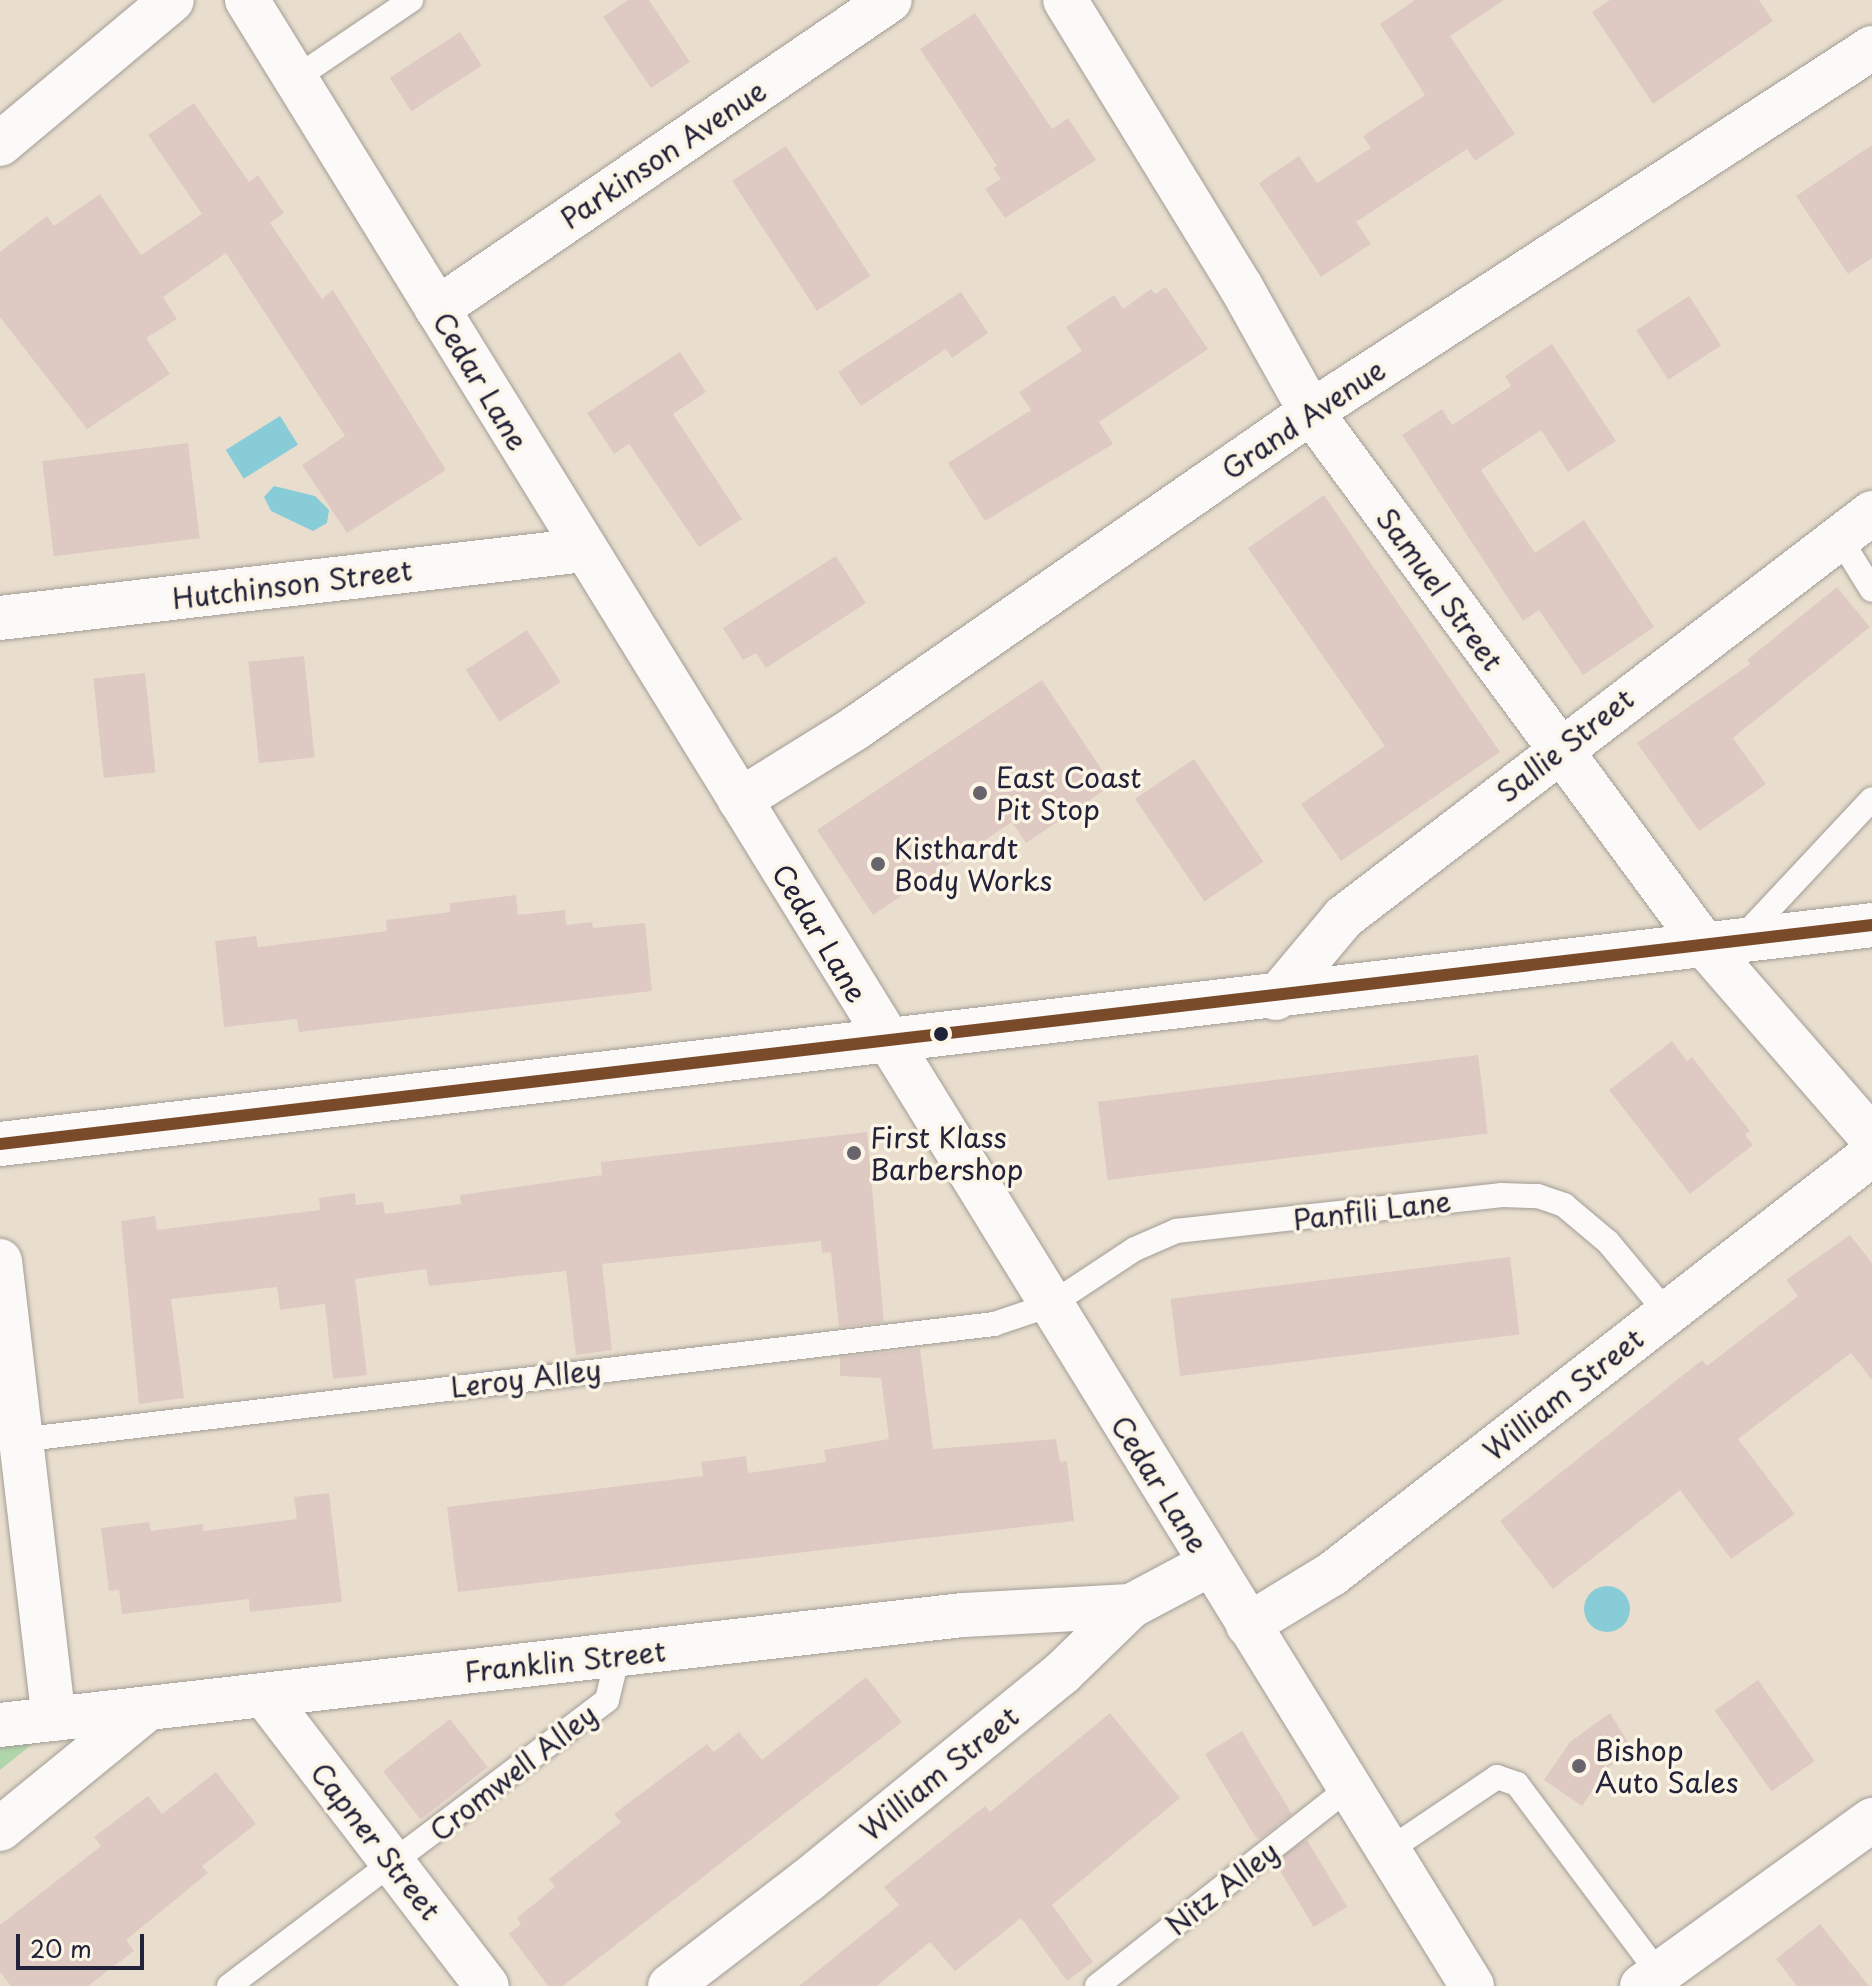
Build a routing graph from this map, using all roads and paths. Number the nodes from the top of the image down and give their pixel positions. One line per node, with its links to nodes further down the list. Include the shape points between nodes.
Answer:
1 (172, 0): 8 (street)
2 (247, 0): 7 (street, Cedar Lane)
3 (411, 0): 7 (lane)
4 (890, 0): 9 (street, Parkinson Avenue)
5 (1065, 0): 10 (street, Samuel Street)
6 (1872, 48): 10 (street, Grand Avenue)
7 (296, 78): 9 (street, Cedar Lane)
8 (0, 144)
9 (437, 309): 12 (street, Cedar Lane)
10 (1311, 412): 15 (street, Samuel Street); 17 (street, Grand Avenue, via 854,729)
11 (1856, 525): 13 (lane); 15 (street, Sallie Street)
12 (584, 550): 14 (street, Hutchinson Street); 17 (street, Cedar Lane)
13 (1872, 590)
14 (0, 618)
15 (1557, 749): 19 (street, Samuel Street); 20 (street, Sallie Street, via 1344,917)
16 (1872, 799): 19 (lane)
17 (740, 800): 21 (street, Cedar Lane)
18 (1872, 925): 19 (street)
19 (1722, 945): 20 (street); 22 (street, Samuel Street)
20 (1276, 998): 21 (street)
21 (884, 1038): 23 (street); 26 (street, Cedar Lane)
22 (1872, 1138)
23 (0, 1144)
24 (1872, 1154): 27 (street, William Street)
25 (0, 1261): 28 (street)
26 (1050, 1305): 27 (lane, Panfili Lane, via 1135,1249 1176,1231 1502,1195 1538,1196 1564,1205 1608,1242); 28 (lane, Leroy Alley, via 994,1324); 29 (street, Cedar Lane)
27 (1667, 1313): 31 (street, William Street, via 1332,1574)
28 (10, 1441): 35 (street)
29 (1210, 1564): 30 (street, William Street); 31 (street, Cedar Lane)
30 (1131, 1606): 32 (street, Franklin Street, via 963,1615); 45 (street, William Street, via 1061,1674)
31 (1248, 1625): 37 (street, Cedar Lane)
32 (618, 1655): 33 (street, Franklin Street); 41 (lane, Cromwell Alley, via 607,1700)
33 (265, 1696): 34 (street, Franklin Street); 41 (street, Capner Street)
34 (146, 1710): 35 (street, Franklin Street); 39 (street)
35 (54, 1719): 36 (street, Franklin Street)
36 (0, 1725)
37 (1347, 1789): 40 (street, Cedar Lane); 46 (lane, Nitz Alley)
38 (1872, 1820): 42 (street)
39 (0, 1829)
40 (1386, 1852): 42 (lane, via 1497,1777 1517,1784); 47 (street, Cedar Lane)
41 (395, 1865): 43 (lane, Cromwell Alley, via 349,1892); 44 (street, Capner Street)
42 (1651, 1981)
43 (229, 1986)
44 (487, 1986)
45 (670, 1986)
46 (1097, 1986)
47 (1472, 1986)

